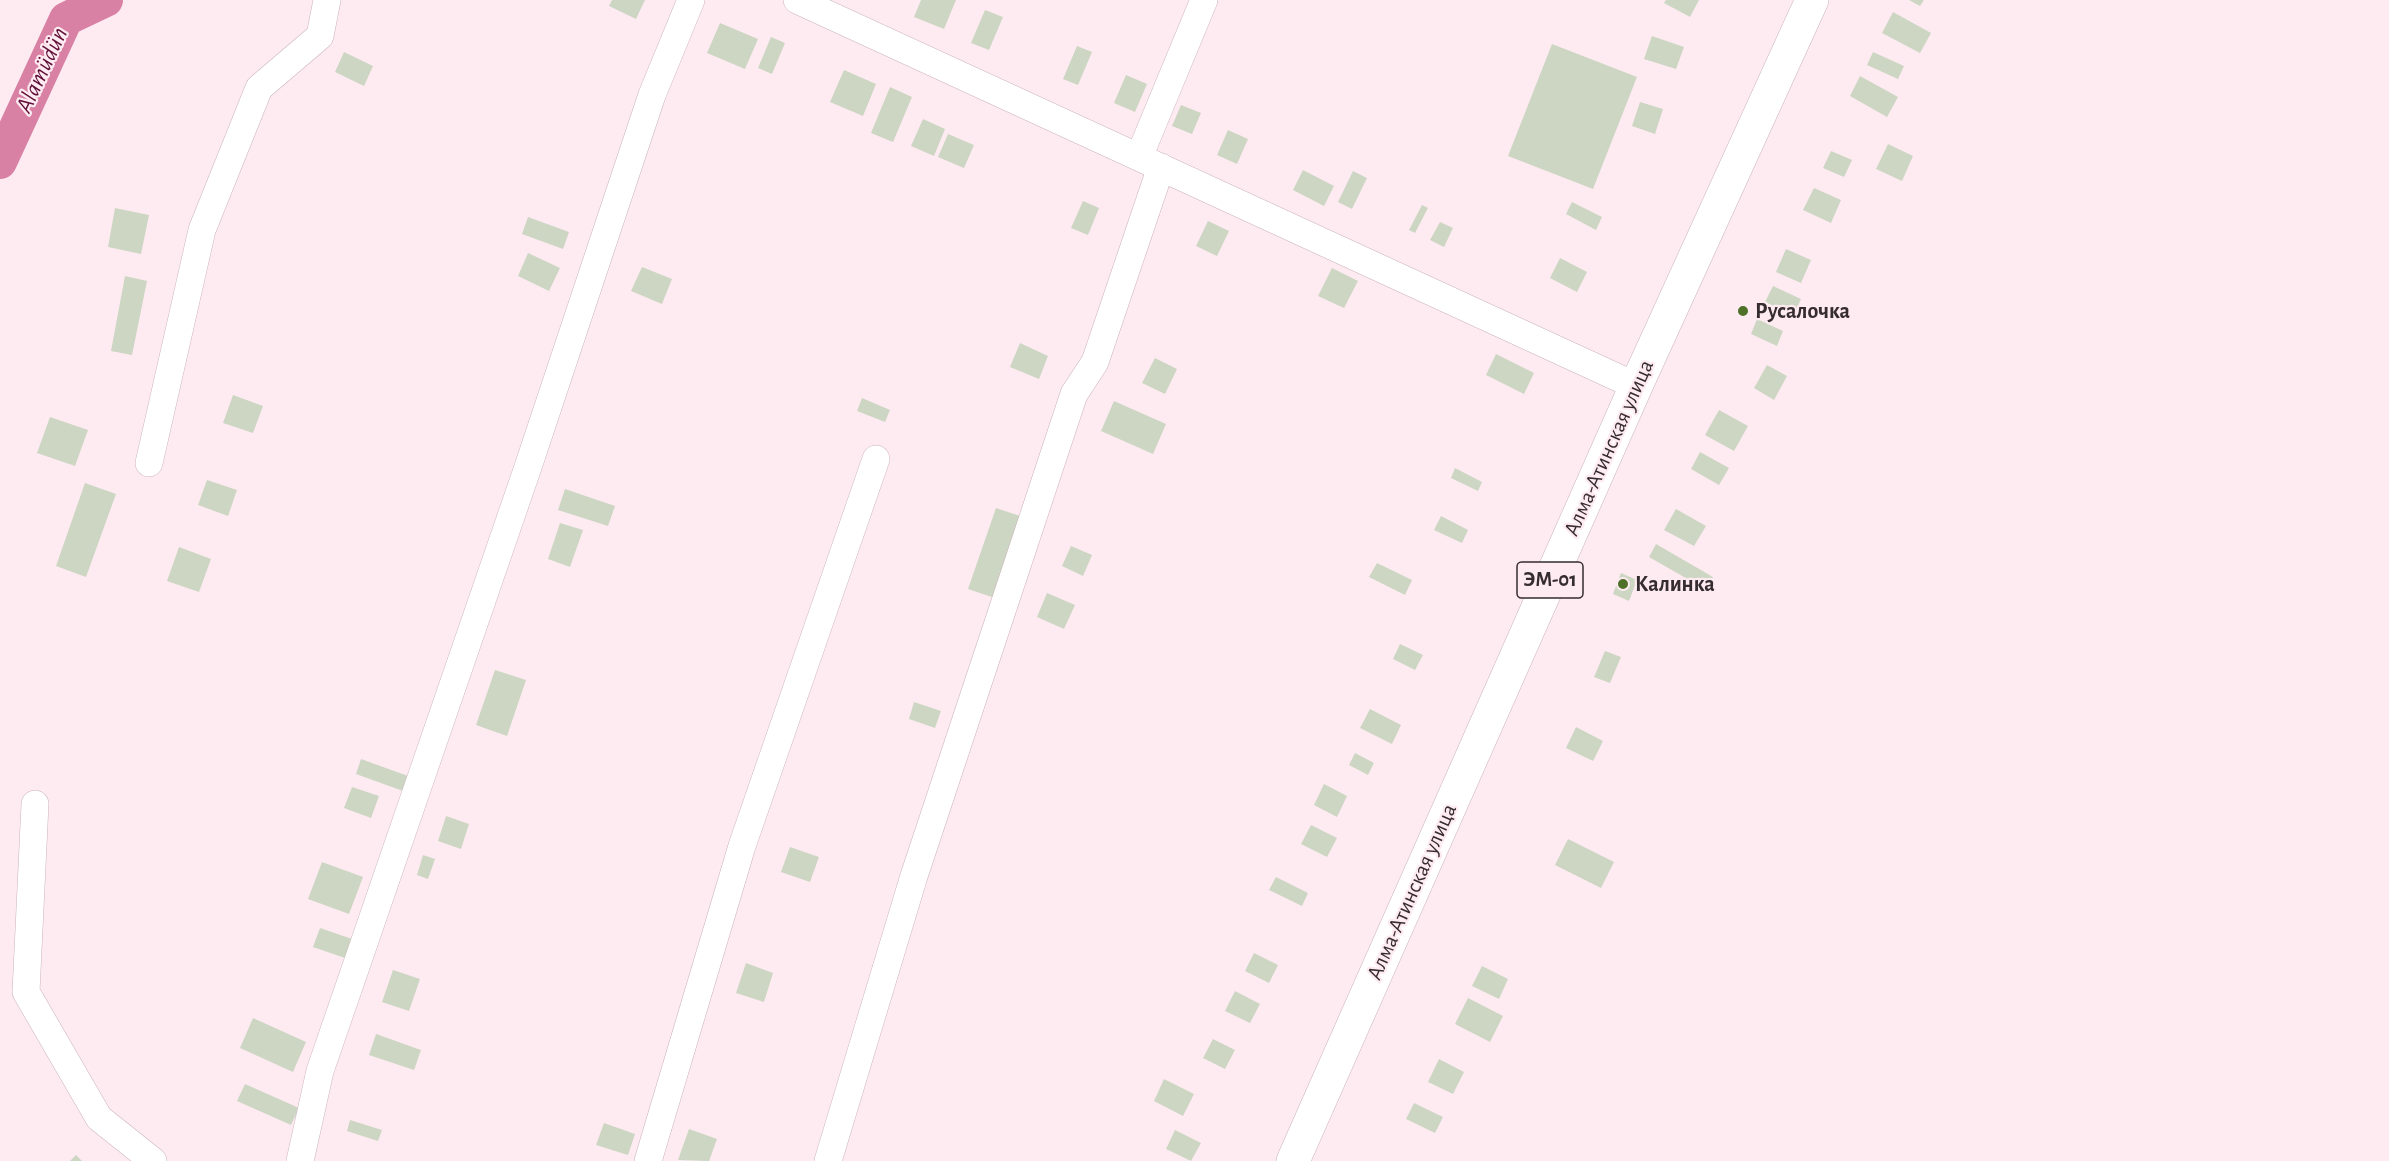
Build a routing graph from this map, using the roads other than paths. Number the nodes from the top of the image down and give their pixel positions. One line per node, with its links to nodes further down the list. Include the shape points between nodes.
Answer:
1 (327, 0): 9 (street, via 320,36 259,88 202,230)
2 (691, 0): 12 (street, via 652,95 320,1071)
3 (797, 0): 6 (street)
4 (1204, 0): 6 (street)
5 (1812, 0): 7 (highway, Алма-Атинская улица / ЭМ-01)
6 (1150, 162): 7 (street); 14 (street, via 1095,362 1074,394 1011,581 914,876)
7 (1636, 386): 15 (highway, Алма-Атинская улица / ЭМ-01)
8 (876, 459): 13 (street, via 742,846)
9 (149, 463)
10 (35, 804): 11 (street, via 26,992 99,1118)
11 (153, 1161)
12 (300, 1161)
13 (648, 1161)
14 (828, 1161)
15 (1293, 1161)

